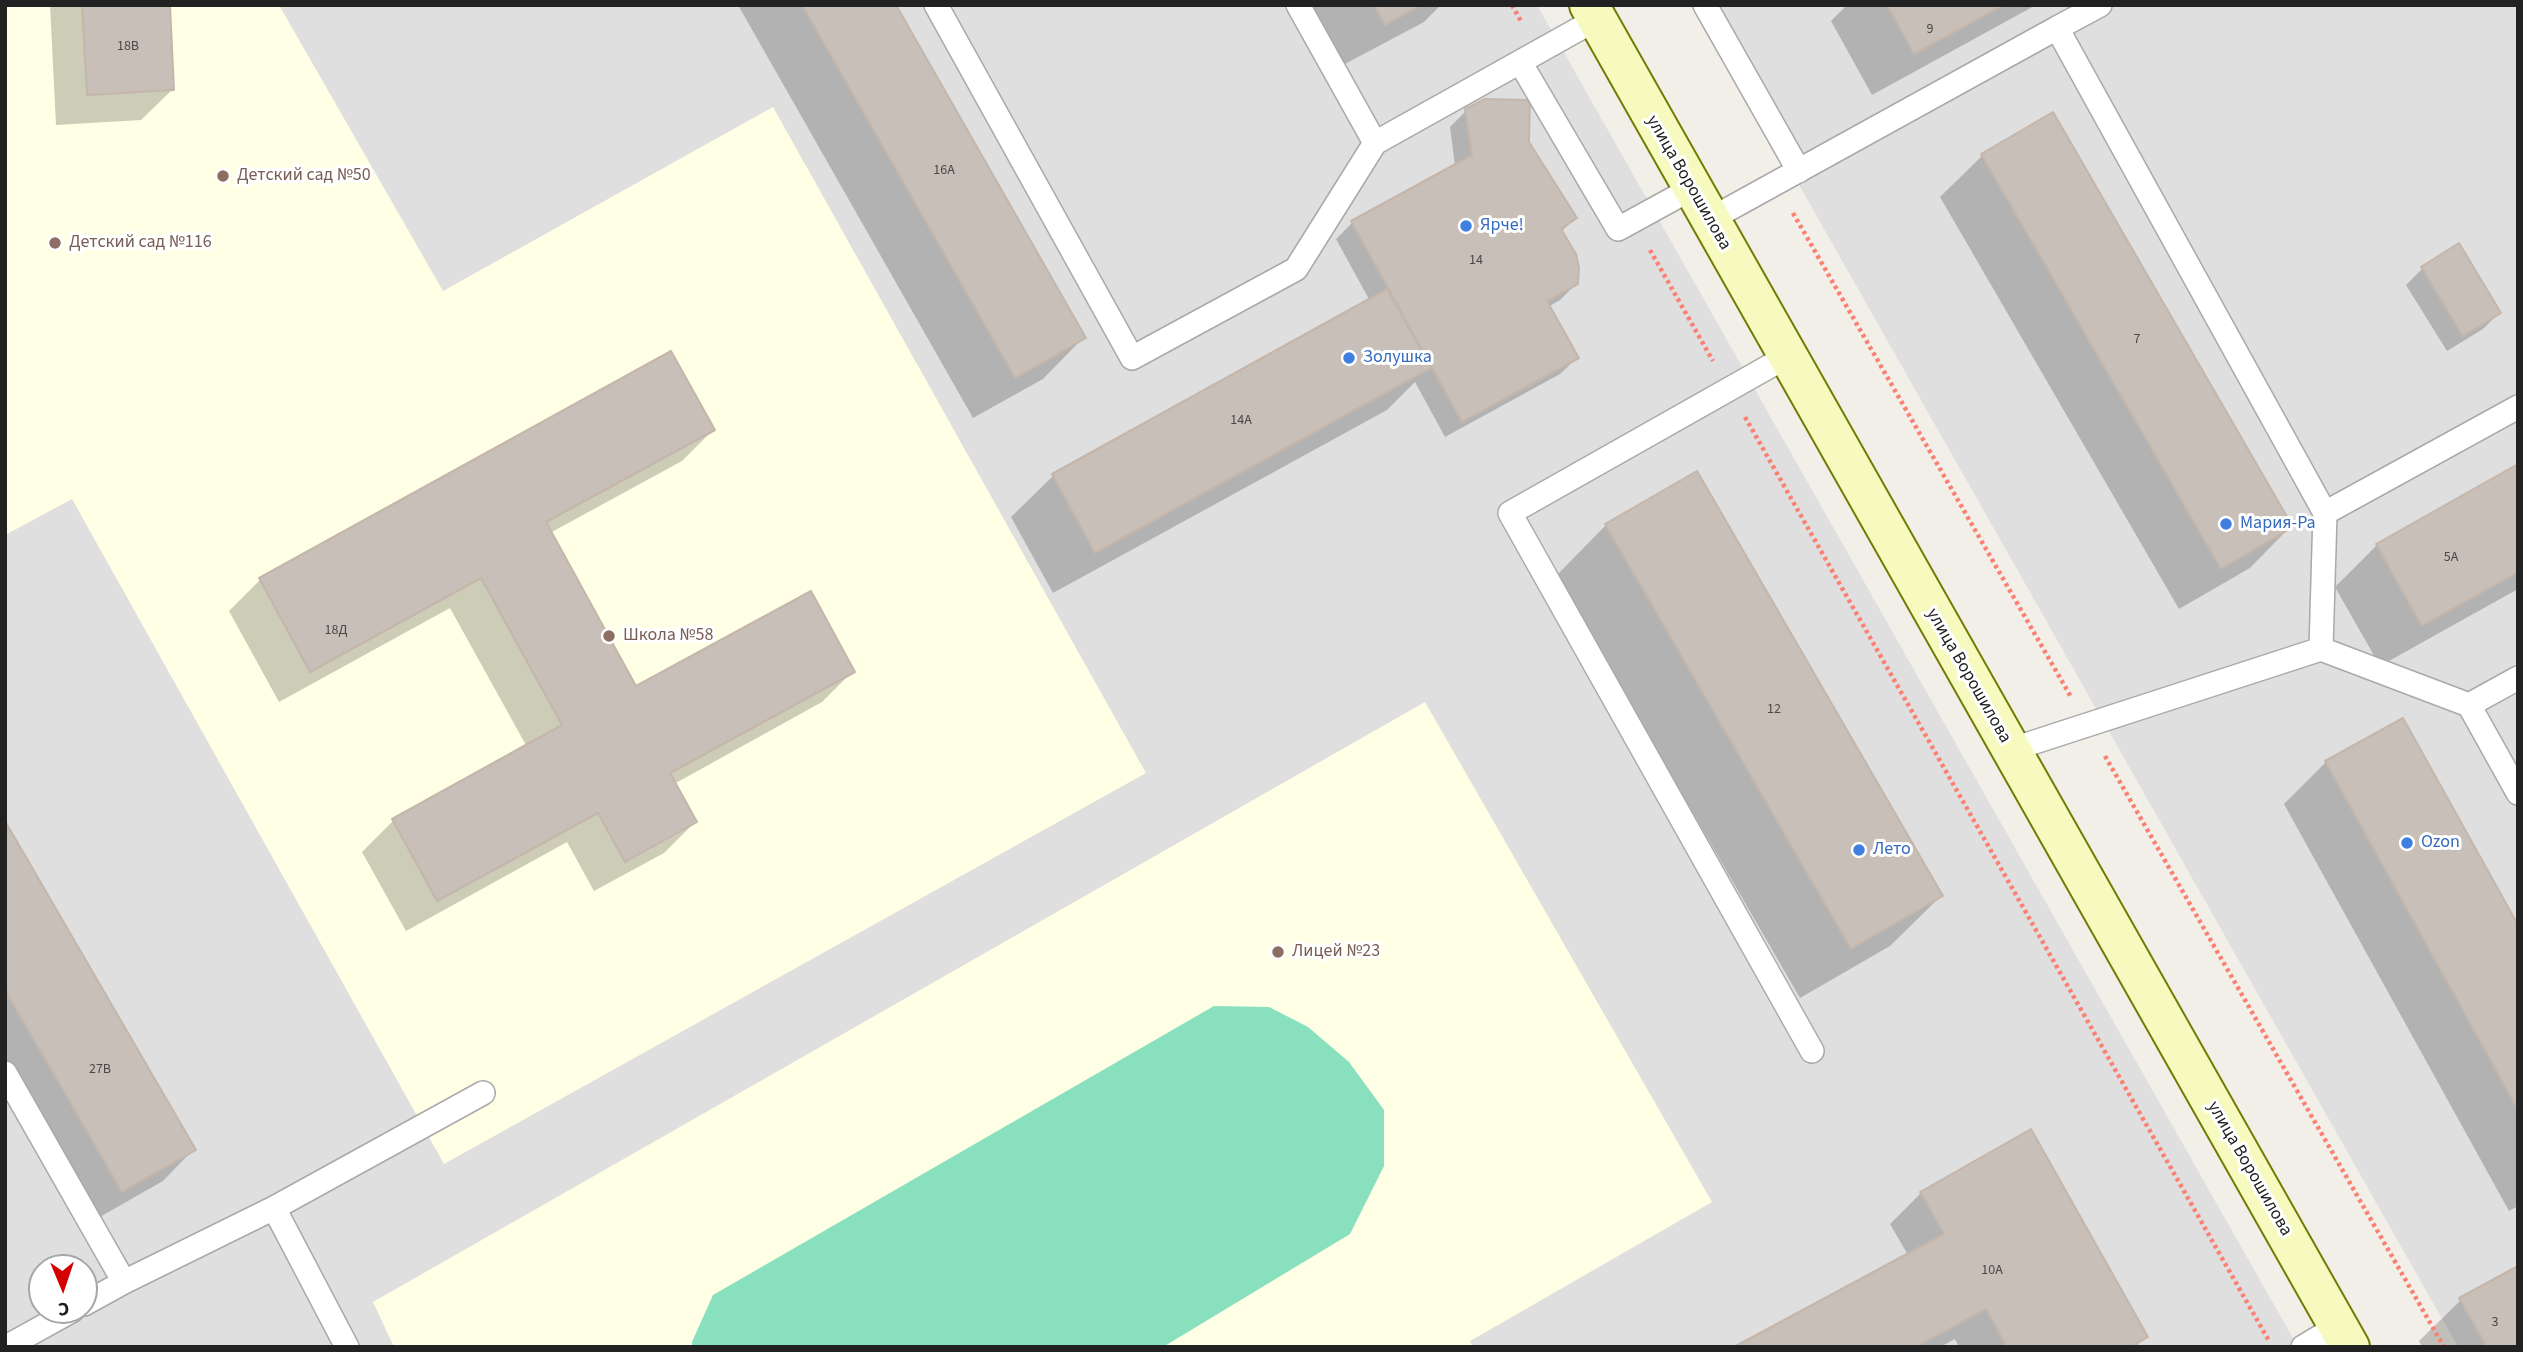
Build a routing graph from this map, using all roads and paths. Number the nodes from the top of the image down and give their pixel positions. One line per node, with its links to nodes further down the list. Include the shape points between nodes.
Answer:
1 (936, 5): 9 (lane, via 1132,358 1296,269)
2 (1298, 5): 9 (lane)
3 (1512, 5): 8 (path)
4 (1705, 5): 10 (lane)
5 (2100, 5): 7 (lane)
6 (1592, 13): 8 (lane); 12 (street, улица Ворошилова)
7 (2057, 28): 10 (lane); 17 (lane)
8 (1529, 57): 9 (lane); 13 (lane, via 1618,229)
9 (1375, 144)
10 (1799, 171): 11 (lane)
11 (1776, 184): 12 (lane); 21 (path)
12 (1700, 205): 13 (lane); 14 (street, улица Ворошилова)
13 (1633, 221): 15 (path)
14 (1786, 357): 15 (lane); 22 (street, улица Ворошилова)
15 (1729, 389): 24 (lane, via 1510,513); 34 (path)
16 (2518, 407): 17 (lane)
17 (2325, 513): 18 (lane)
18 (2321, 649): 20 (lane); 21 (lane)
19 (2518, 678): 20 (lane)
20 (2469, 705): 23 (lane)
21 (2087, 725): 22 (lane); 36 (path)
22 (2010, 750): 31 (street, улица Ворошилова)
23 (2518, 793)
24 (1812, 1051)
25 (5, 1073): 28 (lane)
26 (483, 1093): 27 (lane)
27 (274, 1208): 28 (lane); 33 (lane)
28 (124, 1282): 29 (lane)
29 (98, 1296)
30 (48, 1324): 32 (lane)
31 (2344, 1336): 35 (lane)
32 (6, 1347)
33 (346, 1347)
34 (2273, 1347)
35 (2303, 1347)
36 (2444, 1347)

